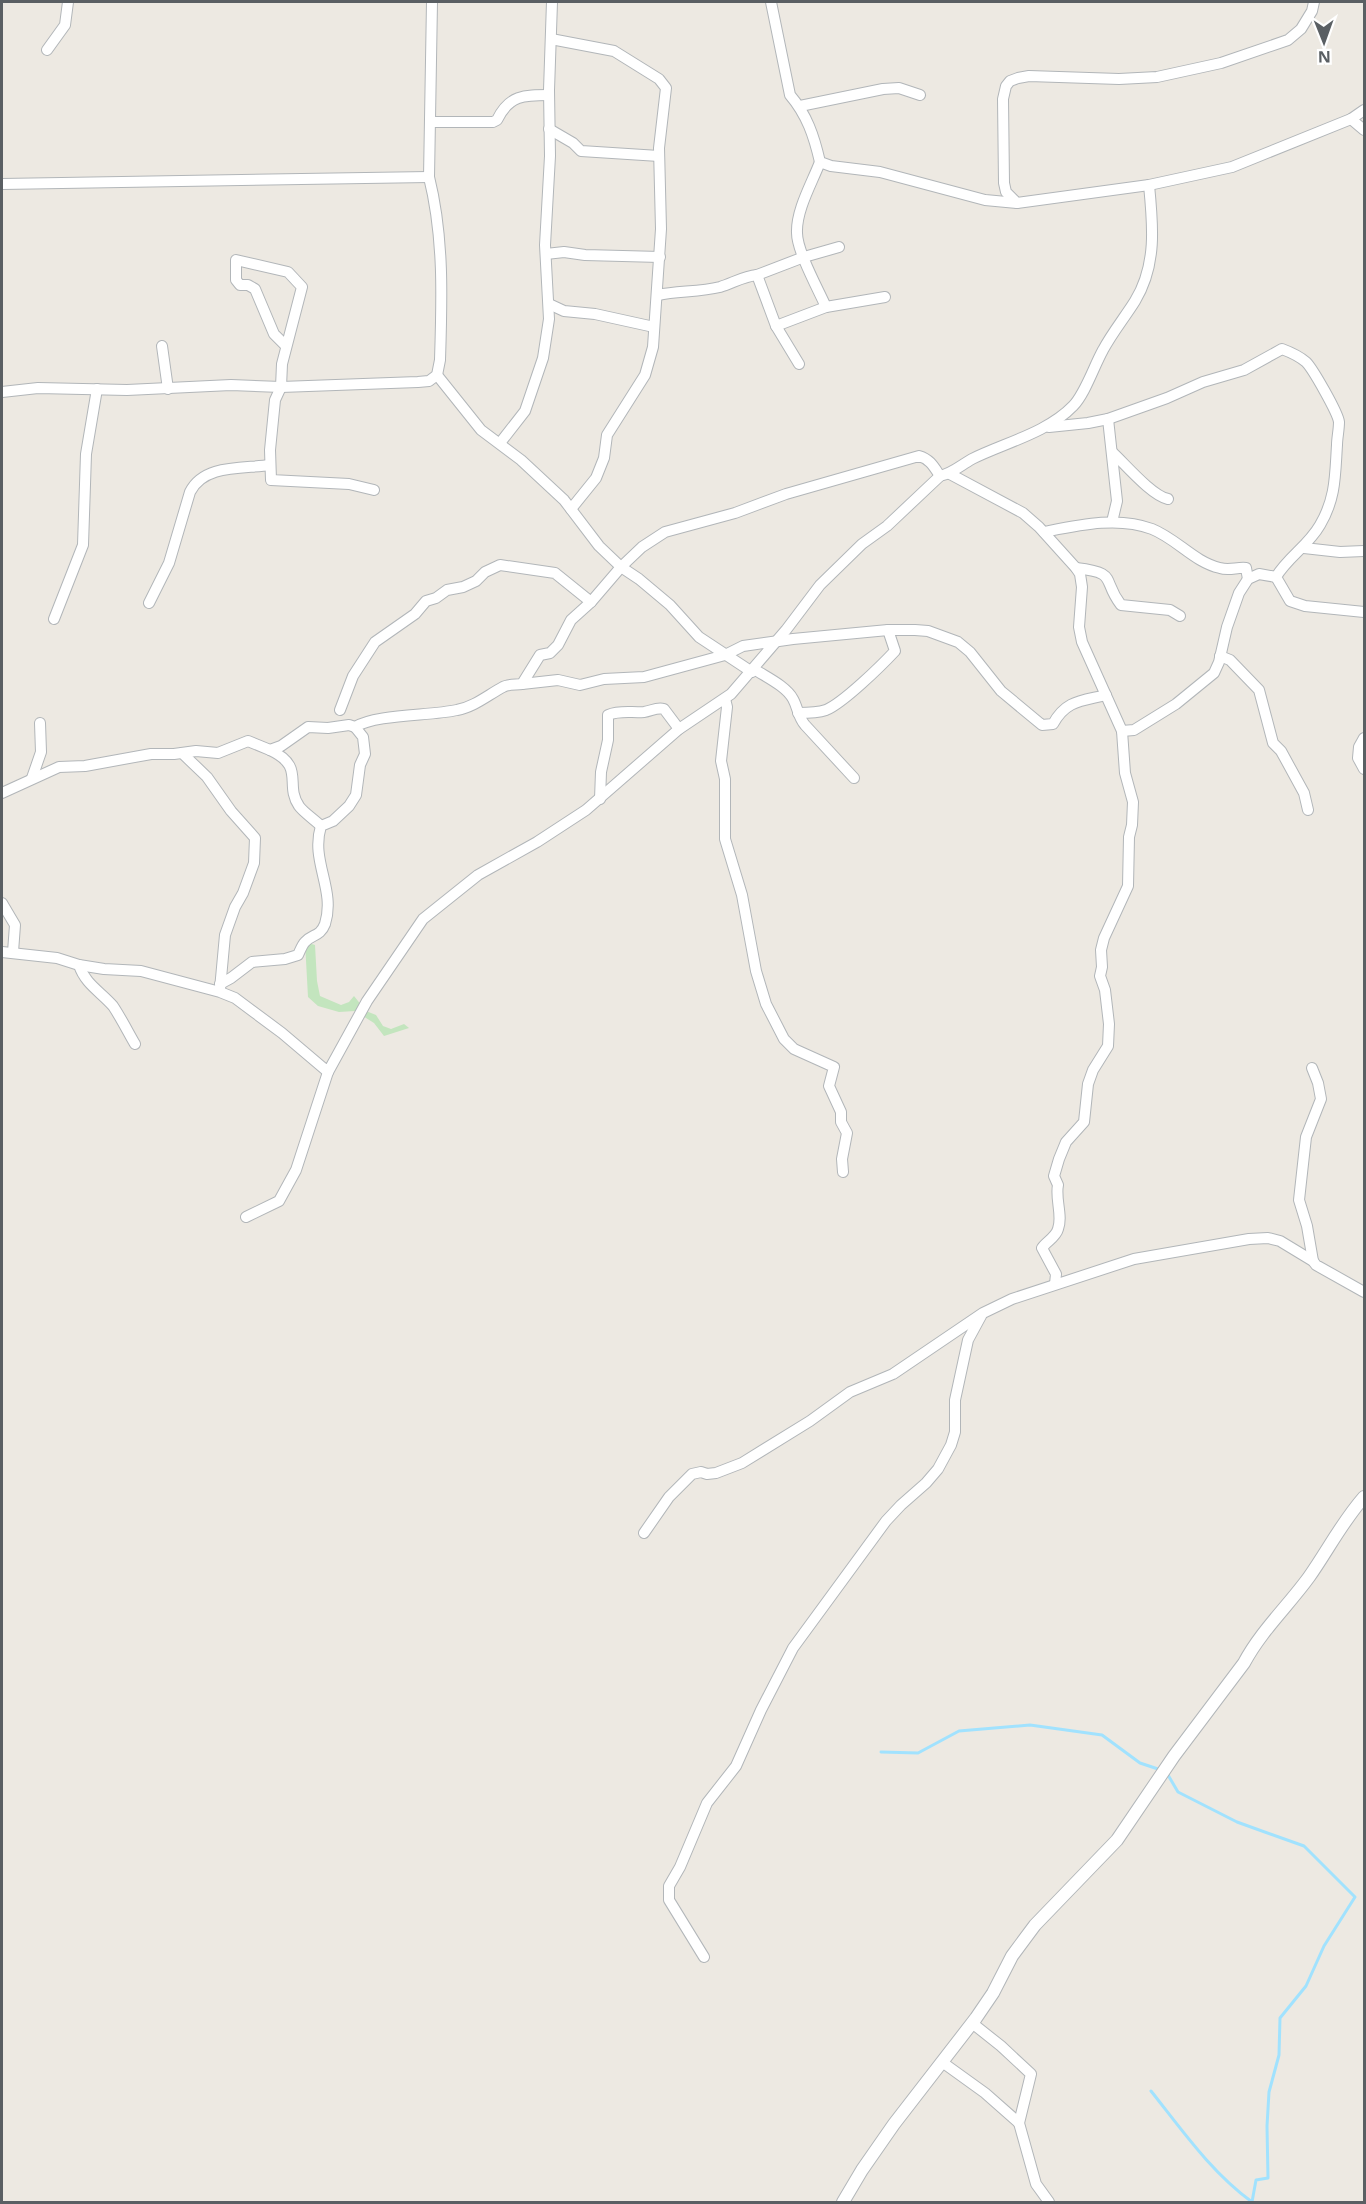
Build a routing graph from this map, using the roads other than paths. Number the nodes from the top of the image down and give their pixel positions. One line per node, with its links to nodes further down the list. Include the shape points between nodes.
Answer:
1 (68, 2): 7 (street, via 64,25)
2 (432, 2): 13 (street)
3 (552, 2): 6 (street)
4 (771, 2): 10 (street, via 790,95)
5 (1314, 2): 21 (street, via 1301,29 1288,39 1221,63 1157,77 1029,76 1010,81 1003,99 1004,183 1006,192)
6 (551, 39): 8 (street); 16 (street, via 614,51 664,83)
7 (47, 50)
8 (549, 95): 13 (street, via 524,95 513,100 493,122); 14 (street)
9 (920, 95): 10 (street, via 899,88 883,89)
10 (800, 106): 17 (street, via 810,125)
11 (1365, 110): 12 (street)
12 (1352, 119): 15 (street); 20 (street, via 1232,167)
13 (430, 122): 18 (street)
14 (549, 129): 16 (street, via 581,151); 23 (street)
15 (1365, 129)
16 (659, 156): 24 (street)
17 (820, 162): 21 (street, via 880,172 985,200); 25 (street, via 797,233)
18 (429, 177): 19 (street); 36 (street, via 440,245)
19 (2, 184)
20 (1149, 185): 21 (street); 41 (street, via 1149,273)
21 (1017, 203)
22 (839, 247): 25 (street)
23 (546, 254): 24 (street); 29 (street)
24 (660, 257): 27 (street)
25 (804, 257): 26 (street); 30 (street)
26 (757, 276): 27 (street, via 705,290); 31 (street)
27 (658, 295): 32 (street)
28 (885, 297): 30 (street)
29 (549, 304): 32 (street, via 564,311); 45 (street, via 543,358 525,411)
30 (826, 307): 31 (street)
31 (776, 326): 35 (street)
32 (654, 327): 51 (street, via 645,375 607,435 596,478)
33 (162, 346): 39 (street)
34 (286, 346): 34 (street, via 274,334 255,289 236,280 236,260 288,272 302,287); 37 (street)
35 (799, 364)
36 (437, 375): 37 (street, via 418,382); 45 (street, via 481,430)
37 (281, 387): 39 (street, via 231,384); 47 (street, via 275,400)
38 (97, 389): 39 (street); 40 (street); 64 (street, via 86,454 82,545)
39 (168, 389)
40 (2, 392)
41 (1075, 405): 43 (street, via 1076,413); 44 (street)
42 (1108, 419): 43 (street); 46 (street); 54 (street, via 1244,370 1282,349 1296,355 1315,373 1339,421 1336,482 1331,502)
43 (1088, 423): 44 (street)
44 (1040, 429): 48 (street)
45 (500, 443): 51 (street)
46 (1113, 453): 50 (street); 52 (street, via 1117,501)
47 (270, 465): 49 (street, via 271,480 349,484); 61 (street, via 216,471 195,482 169,563)
48 (945, 475): 53 (street, via 1023,513); 56 (street, via 926,458 901,460 665,532); 66 (street, via 862,544 820,585)
49 (374, 490)
50 (1168, 499)
51 (571, 509): 56 (street)
52 (1112, 522): 53 (street); 59 (street, via 1153,530 1203,563 1229,570 1246,568)
53 (1044, 532): 57 (street)
54 (1304, 548): 55 (street); 58 (street, via 1284,564)
55 (1365, 551)
56 (621, 567): 60 (street); 67 (street, via 670,606 699,637)
57 (1076, 568): 63 (street, via 1107,576 1121,605 1170,610); 71 (street, via 1082,587 1082,642)
58 (1276, 577): 59 (street, via 1259,574); 62 (street, via 1290,601)
59 (1248, 579): 68 (street, via 1239,593)
60 (591, 602): 70 (street, via 571,620 558,645 550,653 540,655); 73 (street, via 555,573 500,565 463,588 447,590 426,602 375,642 353,676)
61 (149, 603)
62 (1365, 612)
63 (1180, 616)
64 (54, 619)
65 (888, 630): 66 (street); 71 (street, via 928,632 958,642 1001,691 1042,725 1053,724 1064,708); 74 (street, via 895,651 871,675 827,710)
66 (777, 641): 67 (street, via 743,646); 69 (street)
67 (725, 655): 69 (street); 70 (street, via 644,677 580,684 558,680)
68 (1220, 656): 78 (street, via 1214,673 1176,704 1134,730); 87 (street, via 1230,660 1259,690 1273,742 1304,793)
69 (753, 670): 72 (street); 74 (street, via 787,692)
70 (522, 684): 76 (street, via 503,687 460,710 397,717)
71 (1106, 695): 78 (street)
72 (725, 699): 77 (street); 96 (street, via 721,761 725,778 725,839 742,895 756,971 766,1004 784,1039 794,1049 834,1067 829,1086 846,1133)
73 (340, 710)
74 (798, 713): 84 (street, via 805,726)
75 (39, 723): 83 (street, via 41,752)
76 (355, 727): 80 (street, via 308,726); 88 (street, via 363,737 365,754 356,795 333,821)
77 (679, 729): 86 (street); 86 (street, via 664,709 657,707 645,712 608,714)
78 (1122, 731): 99 (street, via 1125,773 1133,802 1128,886 1101,950 1108,1046 1088,1084 1084,1122 1066,1142 1054,1176 1058,1185 1059,1227 1042,1248 1056,1274)
79 (1365, 738): 82 (street, via 1358,759)
80 (270, 750): 81 (street, via 248,741 218,753); 88 (street, via 290,765 299,806)
81 (182, 753): 83 (street, via 59,767); 92 (street, via 207,777 255,838 254,862 225,935)
82 (1365, 769)
83 (32, 778): 85 (street)
84 (854, 778)
85 (2, 793)
86 (600, 799): 95 (street, via 552,833 478,875 423,919 368,1001)
87 (1308, 810)
88 (321, 826): 92 (street, via 318,858 327,892 325,923 319,935 305,941 298,955 252,962)
89 (2, 903): 90 (street, via 15,925)
90 (7, 952): 91 (street)
91 (79, 965): 92 (street, via 141,971); 93 (street, via 91,986 114,1008)
92 (220, 988): 95 (street)
93 (135, 1044)
94 (1312, 1068): 98 (street, via 1322,1099 1306,1137 1299,1200)
95 (328, 1072): 97 (street, via 296,1170 279,1201)
96 (843, 1172)
97 (246, 1216)
98 (1313, 1261): 99 (street, via 1280,1241 1249,1239 1134,1259); 100 (street)
99 (1055, 1284): 101 (street)
100 (1365, 1292)
101 (982, 1313): 103 (street, via 893,1374 850,1392 742,1463 716,1473 692,1474 669,1497); 104 (street, via 968,1340 955,1400 955,1432 942,1461 926,1484 886,1521 793,1648 736,1767 707,1803 669,1886 669,1900)
102 (1365, 1497): 105 (street, via 1348,1516 1309,1577 1253,1646 1117,1840 1035,1925)
103 (644, 1533)
104 (704, 1957)
105 (972, 2023): 106 (street); 107 (street, via 1031,2074)
106 (942, 2062): 107 (street); 108 (street, via 894,2124)
107 (1019, 2123): 109 (street, via 1036,2184)
108 (843, 2202)
109 (1049, 2202)

